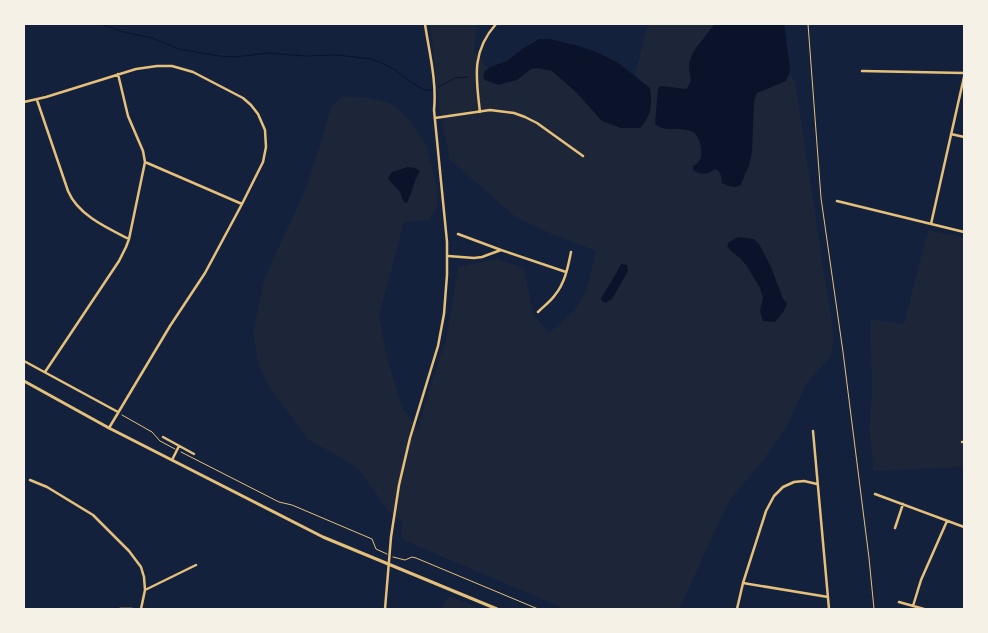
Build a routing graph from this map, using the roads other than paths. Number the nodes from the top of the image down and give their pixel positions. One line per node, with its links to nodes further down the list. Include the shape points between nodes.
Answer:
1 (425, 24): 9 (street)
2 (496, 24): 8 (street, via 484,42 477,64)
3 (862, 71): 5 (street)
4 (118, 74): 6 (street); 13 (street); 15 (street, via 149,66 179,68 236,94 251,105 263,125 266,147 262,166)
5 (964, 75): 10 (street)
6 (37, 100): 7 (street); 19 (street, via 73,201 86,214)
7 (24, 102)
8 (480, 112): 9 (street); 12 (street, via 501,111 525,117)
9 (435, 118): 22 (street)
10 (951, 134): 11 (street); 16 (street)
11 (964, 138)
12 (583, 156)
13 (144, 162): 15 (street); 19 (street)
14 (837, 202): 16 (street)
15 (242, 204): 28 (street, via 205,273)
16 (931, 224): 17 (street)
17 (964, 232)
18 (458, 234): 20 (street)
19 (129, 239): 26 (street, via 119,261)
20 (501, 250): 22 (street, via 474,258); 23 (street)
21 (571, 252): 23 (street)
22 (448, 256): 43 (street, via 442,328 403,465)
23 (566, 272): 24 (street, via 562,285)
24 (538, 312)
25 (24, 361): 26 (street)
26 (45, 372): 28 (street)
27 (24, 381): 29 (main road)
28 (118, 412): 29 (street)
29 (109, 428): 34 (main road)
30 (813, 431): 36 (street)
31 (163, 436): 32 (street)
32 (179, 446): 33 (street); 34 (street)
33 (194, 454)
34 (172, 460): 43 (main road, via 323,537)
35 (30, 480): 45 (street, via 83,508 102,522 138,563)
36 (817, 484): 44 (street, via 804,480 794,482 774,496 766,511); 46 (street)
37 (875, 494): 38 (street)
38 (903, 504): 39 (street); 41 (street)
39 (947, 521): 40 (street); 48 (street)
40 (964, 527)
41 (895, 528)
42 (196, 565): 45 (street)
43 (389, 565): 52 (street); 53 (main road)
44 (743, 583): 46 (street); 54 (street)
45 (145, 590): 51 (street)
46 (828, 597): 55 (street)
47 (900, 602): 48 (street)
48 (913, 606): 56 (street)
49 (120, 609): 50 (street)
50 (132, 609)
51 (141, 609)
52 (385, 609)
53 (497, 609)
54 (737, 609)
55 (829, 609)
56 (924, 609)

